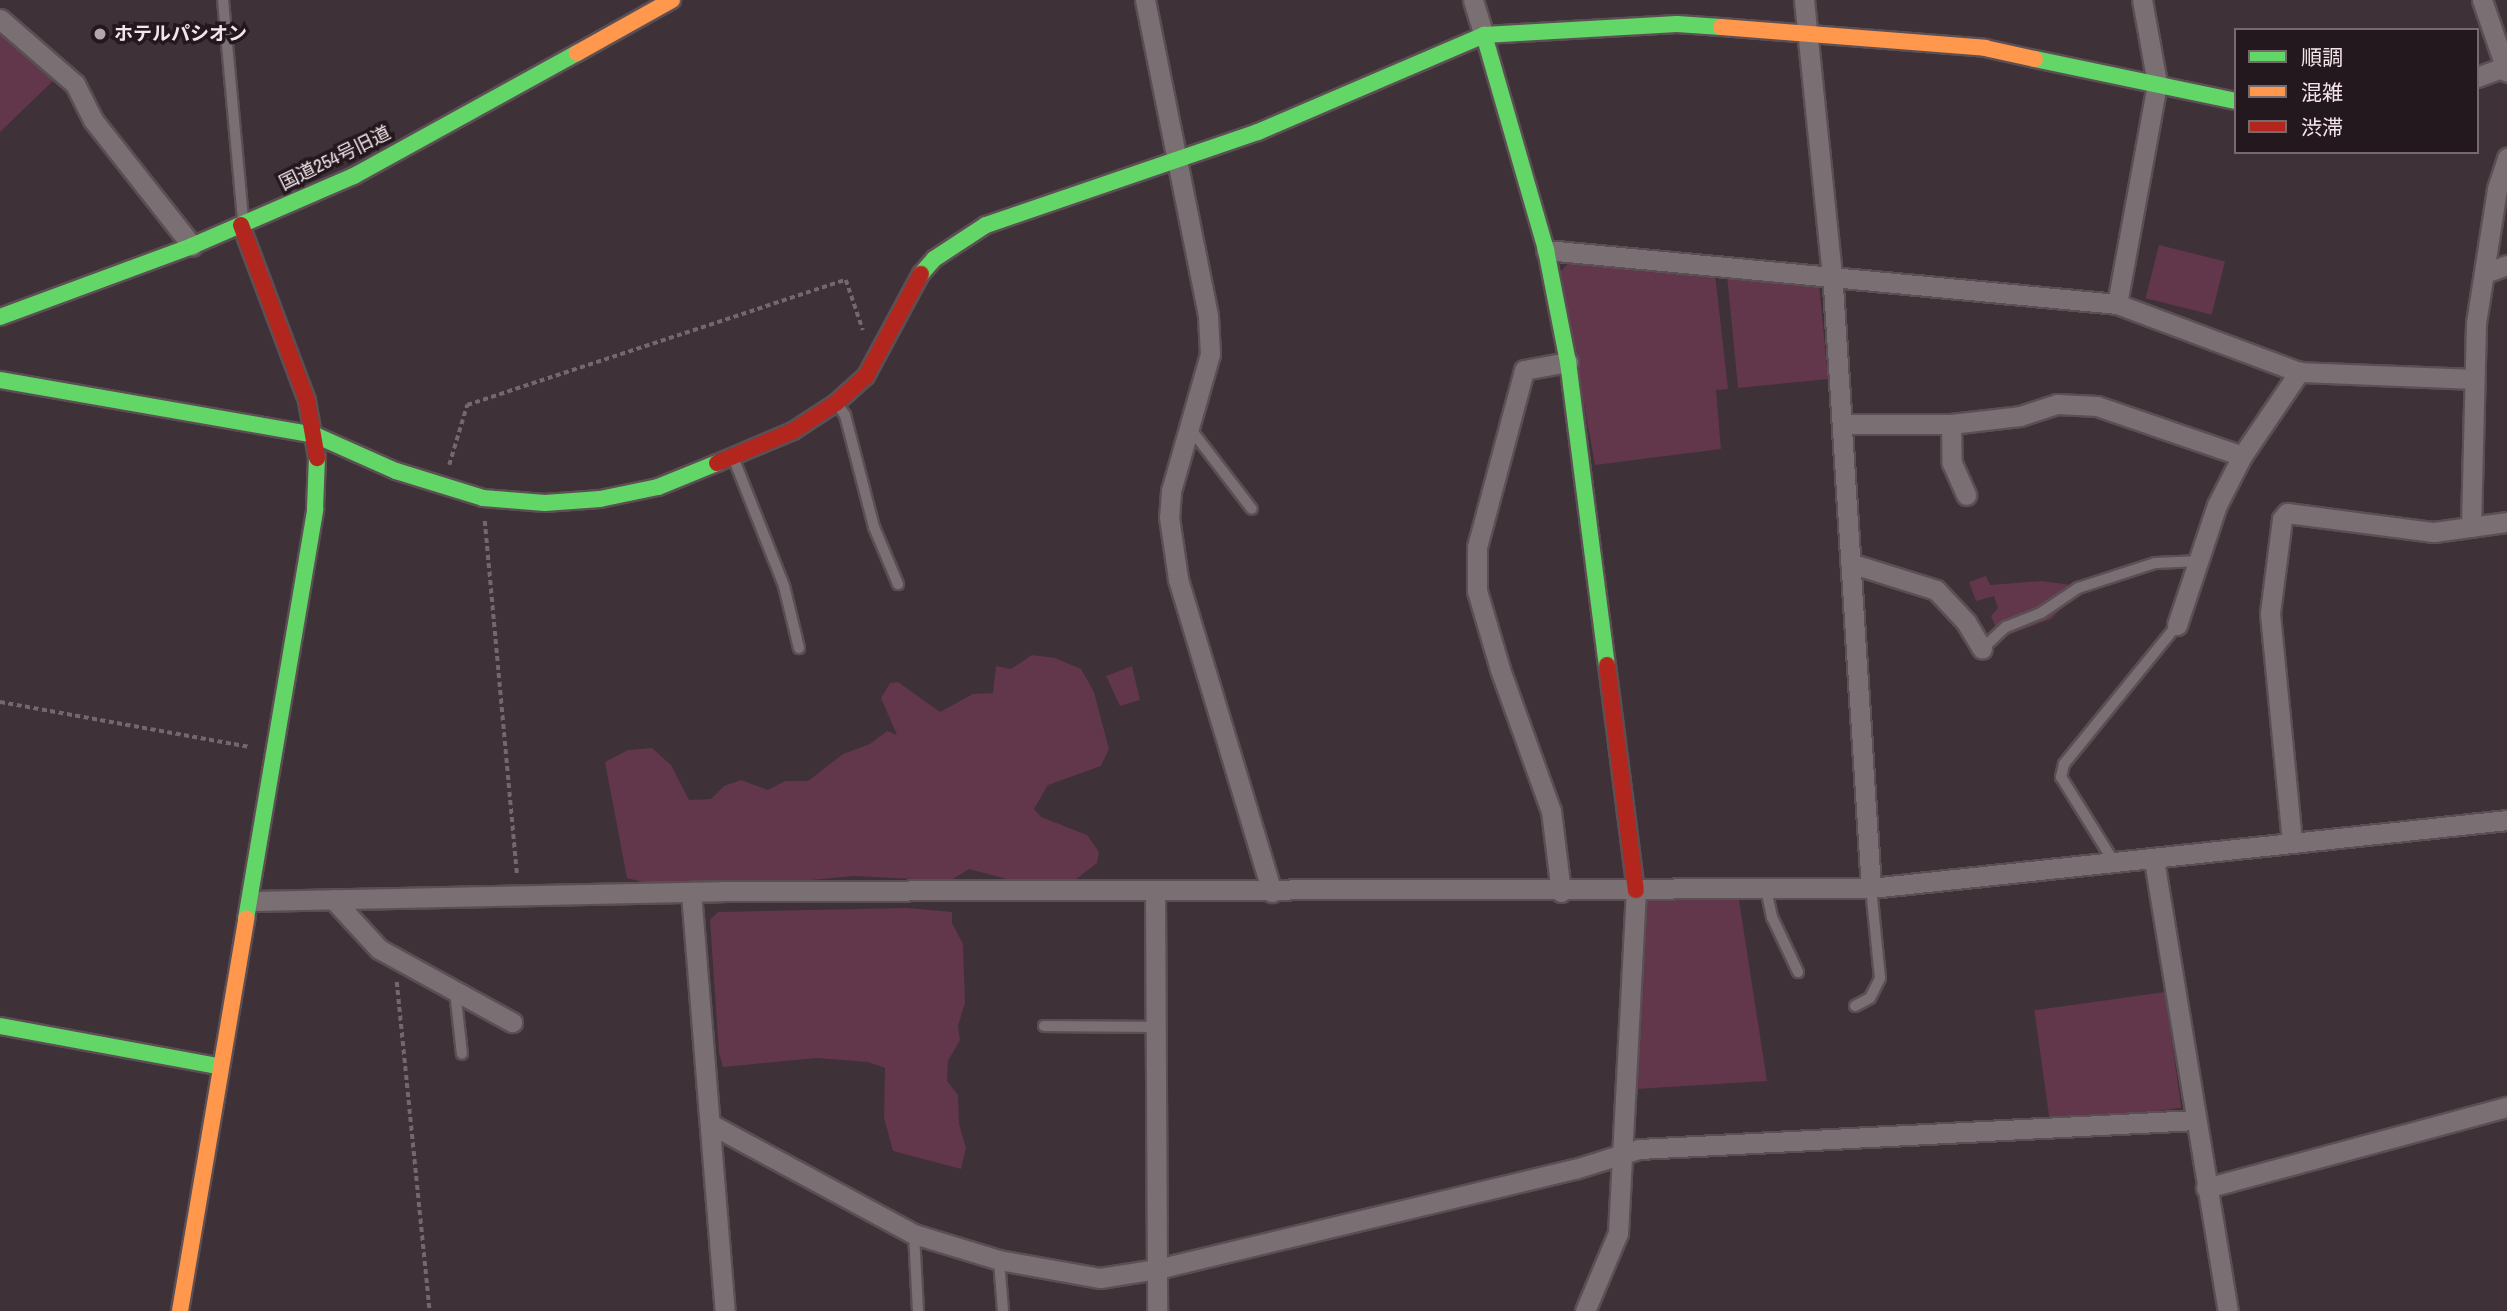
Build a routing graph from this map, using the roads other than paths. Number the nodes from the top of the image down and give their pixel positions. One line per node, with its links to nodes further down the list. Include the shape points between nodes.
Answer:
1 (223, 0): 17 (lane)
2 (672, 0): 17 (street, 国道254号旧道, via 354,176)
3 (1145, 0): 15 (street)
4 (1473, 0): 10 (street)
5 (1804, 0): 9 (street)
6 (2142, 0): 13 (street)
7 (2482, 0): 11 (street)
8 (0, 19): 18 (street, via 75,85 93,120)
9 (1806, 34): 10 (street, via 1663,24); 13 (street, via 1985,48); 22 (street)
10 (1484, 35): 15 (street, via 1258,132); 19 (street)
11 (2506, 69): 12 (street)
12 (2479, 76)
13 (2157, 83): 14 (street); 23 (street)
14 (2234, 101)
15 (1177, 158): 29 (street, via 986,225 957,240 913,284 866,376); 32 (street, via 1209,316 1210,354)
16 (2507, 158): 21 (street, via 2497,189)
17 (242, 224): 18 (street, 国道254号旧道); 33 (street)
18 (192, 246): 24 (street, 国道254号旧道)
19 (1546, 250): 22 (street); 25 (street)
20 (2507, 265): 21 (street)
21 (2485, 273): 27 (street)
22 (1832, 276): 23 (street); 30 (street)
23 (2117, 304): 26 (street)
24 (0, 317)
25 (1568, 362): 52 (street); 56 (street, via 1524,370 1477,547 1481,604 1551,811)
26 (2299, 372): 27 (street); 34 (street)
27 (2472, 379): 39 (street)
28 (0, 380): 33 (street)
29 (836, 403): 35 (street, via 793,431); 42 (lane, via 845,415 880,546)
30 (1842, 424): 31 (street); 41 (street)
31 (1951, 424): 34 (street, via 2020,416 2057,404 2097,406); 36 (street, via 1952,463)
32 (1189, 427): 37 (lane); 55 (street, via 1169,517 1178,579)
33 (315, 435): 35 (street, via 442,487 483,498 545,502 600,499 659,487); 58 (street, via 314,509)
34 (2242, 456): 40 (street, via 2217,505)
35 (733, 457): 44 (lane, via 784,586)
36 (1966, 495)
37 (1252, 509)
38 (2507, 522): 39 (street)
39 (2471, 527): 47 (street, via 2434,532 2287,513 2281,519 2270,613)
40 (2200, 561): 43 (street); 45 (lane, via 2155,563 2078,588 2041,613 2007,627)
41 (1850, 563): 45 (street, via 1936,590 1966,622); 50 (street)
42 (898, 584)
43 (2177, 625): 49 (lane, via 2064,764 2061,777)
44 (799, 648)
45 (1982, 649)
46 (2507, 820): 47 (street)
47 (2292, 842): 48 (street)
48 (2154, 860): 49 (street); 69 (street)
49 (2114, 863): 50 (street)
50 (1871, 888): 51 (street); 61 (lane, via 1880,978 1870,998)
51 (1766, 889): 52 (street); 59 (lane, via 1772,917)
52 (1636, 890): 56 (street); 71 (street)
53 (691, 892): 54 (street); 57 (street); 70 (street)
54 (1154, 892): 55 (street); 65 (street)
55 (1272, 892): 56 (street)
56 (1560, 892)
57 (333, 899): 58 (street); 60 (street, via 363,936 395,959)
58 (251, 901): 67 (street)
59 (1798, 972)
60 (455, 990): 62 (street); 66 (lane)
61 (1855, 1006)
62 (512, 1022)
63 (0, 1026): 67 (street)
64 (1044, 1026): 65 (lane)
65 (1155, 1027): 75 (street)
66 (462, 1054)
67 (218, 1066): 76 (street)
68 (2507, 1107): 72 (street)
69 (2196, 1120): 71 (street, via 1639,1149); 72 (street)
70 (712, 1125): 73 (street); 77 (street)
71 (1621, 1154): 75 (street); 81 (street, via 1618,1233)
72 (2206, 1188): 82 (street)
73 (914, 1234): 74 (street); 78 (lane)
74 (999, 1260): 75 (street, via 1100,1278); 79 (lane)
75 (1157, 1269): 80 (street)
76 (180, 1311)
77 (725, 1311)
78 (918, 1311)
79 (1003, 1311)
80 (1157, 1311)
81 (1586, 1311)
82 (2228, 1311)

